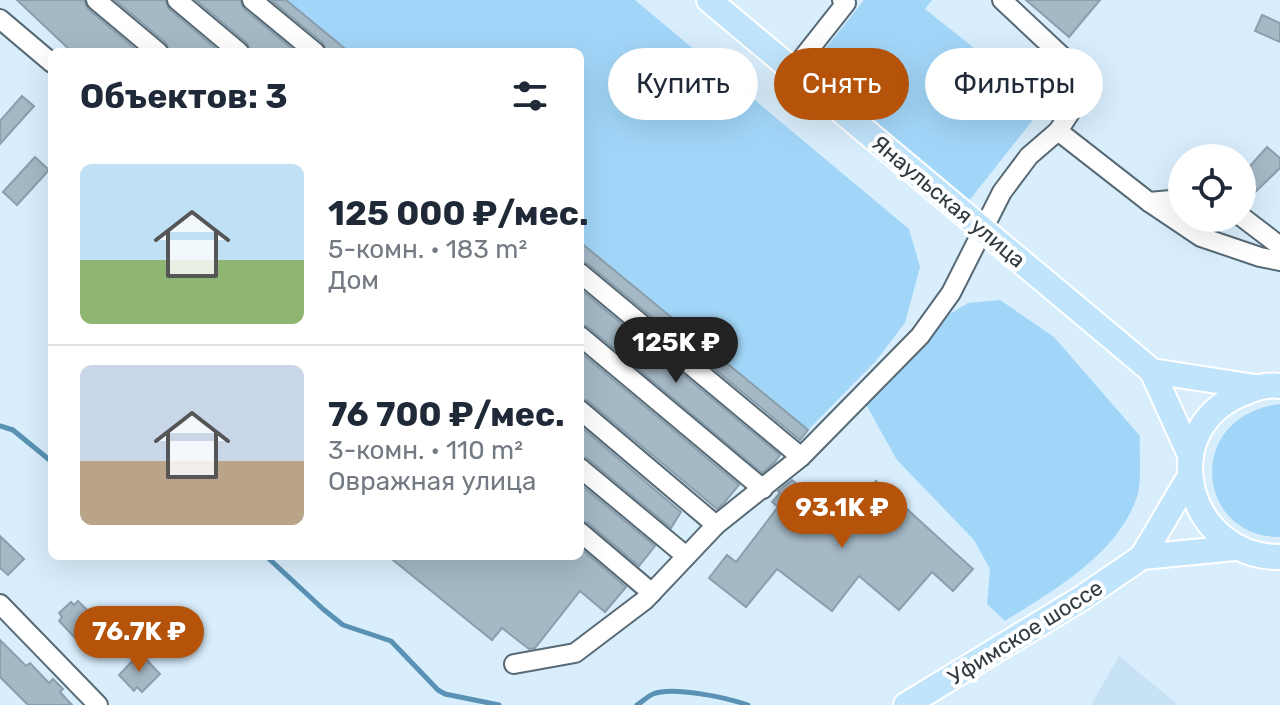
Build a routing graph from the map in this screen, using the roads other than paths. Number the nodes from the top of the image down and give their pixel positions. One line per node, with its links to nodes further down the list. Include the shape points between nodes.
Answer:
1 (96, 0): 8 (street)
2 (177, 0): 9 (street)
3 (252, 0): 10 (street)
4 (709, 0): 12 (main road, Янаульская улица)
5 (1002, 0): 15 (street, via 1081,74 1085,90)
6 (846, 1): 11 (street)
7 (0, 19): 13 (street)
8 (153, 48)
9 (234, 48)
10 (310, 48)
11 (810, 48)
12 (774, 54)
13 (48, 60)
14 (853, 120): 19 (main road, Янаульская улица)
15 (1058, 131): 17 (street); 19 (street, via 1029,156)
16 (1168, 200): 17 (street)
17 (1149, 202): 21 (street, via 1201,237)
18 (1256, 228): 20 (street)
19 (983, 229): 24 (main road, Янаульская улица); 27 (street, via 951,293 920,336)
20 (1280, 246)
21 (1280, 261)
22 (584, 276): 27 (street)
23 (584, 339): 30 (street)
24 (1152, 371): 25 (main road); 28 (main road)
25 (1273, 384): 28 (main road, via 1225,401 1202,426)
26 (584, 413): 31 (street)
27 (801, 457): 30 (street)
28 (1190, 466): 33 (main road, via 1196,505 1212,530); 35 (main road)
29 (584, 471): 34 (street)
30 (763, 489): 31 (street)
31 (716, 525): 34 (street)
32 (584, 535): 37 (street)
33 (1235, 548): 35 (main road); 36 (main road)
34 (686, 556): 37 (street)
35 (1142, 557): 41 (main road, Уфимское шоссе)
36 (1279, 558)
37 (652, 593): 39 (street, via 575,653)
38 (0, 604): 40 (street)
39 (514, 664)
40 (98, 705)
41 (906, 705)

